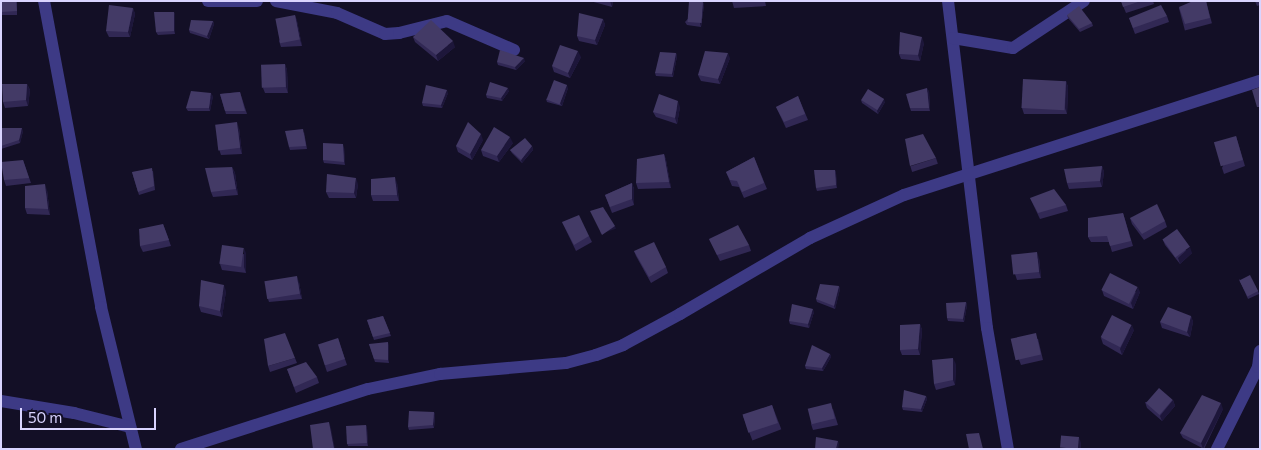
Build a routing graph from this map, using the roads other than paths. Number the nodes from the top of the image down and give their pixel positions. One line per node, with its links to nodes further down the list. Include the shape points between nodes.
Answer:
1 (44, 1): 13 (street, via 97,287)
2 (208, 1): 3 (street)
3 (257, 1)
4 (276, 1): 8 (street, via 337,13 385,34 447,21)
5 (948, 1): 7 (street)
6 (1084, 1): 7 (street, via 1013,48)
7 (953, 38): 10 (street)
8 (514, 50)
9 (1260, 81): 10 (street)
10 (970, 172): 15 (street, via 904,195 810,238 680,314 623,345 596,355 566,363 440,374 368,389); 16 (street, via 973,226)
11 (1260, 351): 17 (street, via 1258,367)
12 (1, 401): 13 (street, via 74,413)
13 (130, 427): 14 (street)
14 (136, 449)
15 (181, 449)
16 (1008, 449)
17 (1216, 449)

